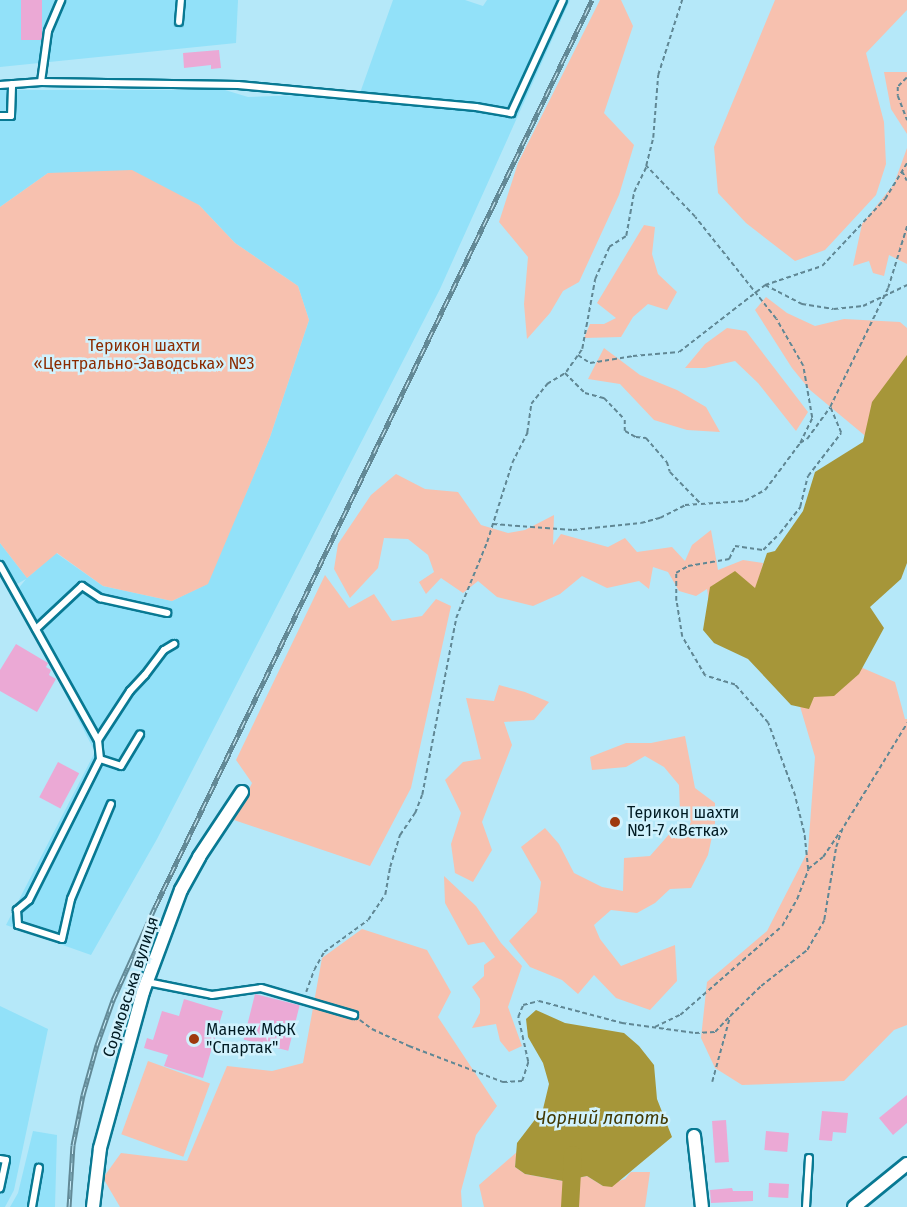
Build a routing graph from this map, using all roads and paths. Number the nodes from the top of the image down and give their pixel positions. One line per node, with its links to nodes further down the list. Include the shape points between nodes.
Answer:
1 (61, 0): 7 (lane, via 48,32)
2 (181, 0): 5 (lane)
3 (563, 0): 7 (lane, via 512,113 238,85)
4 (682, 0): 13 (path, via 658,75 653,138)
5 (179, 22)
6 (907, 78): 11 (path, via 898,87)
7 (41, 82): 8 (lane)
8 (12, 84): 9 (lane); 10 (lane, via 11,116)
9 (0, 85)
10 (0, 116)
11 (907, 120)
12 (907, 163): 14 (path)
13 (646, 166): 19 (path, via 695,217); 21 (path, via 634,192 626,236 609,247 595,279)
14 (901, 171): 15 (path); 17 (path, via 885,199 822,266)
15 (907, 181)
16 (907, 226): 20 (path)
17 (765, 285): 19 (path); 20 (path, via 802,304 834,309 863,306)
18 (907, 285): 20 (path)
19 (756, 292): 21 (path, via 679,352 590,363); 24 (path, via 803,366 812,418)
20 (885, 296): 23 (path)
21 (578, 355): 22 (path)
22 (566, 373): 25 (path, via 585,393 604,398 626,420 624,431 646,438); 26 (path, via 547,384 531,404 527,433 512,463)
23 (830, 407): 24 (path); 38 (path, via 840,433 808,476 800,507 780,533 763,550 735,546 729,559 688,566 676,573 682,637 705,676 735,685 768,723 795,796)
24 (800, 443): 25 (path, via 765,490 745,501)
25 (700, 504): 26 (path, via 685,505 660,518 641,522 573,530)
26 (493, 524): 40 (path, via 456,618 422,795 400,835 385,895 368,920 324,952)
27 (0, 565): 29 (lane)
28 (167, 614): 29 (lane, via 100,598 82,586)
29 (36, 629): 33 (lane)
30 (174, 644): 33 (lane, via 164,650 130,691)
31 (907, 723): 37 (path)
32 (140, 734): 34 (lane, via 121,766)
33 (98, 740): 34 (lane)
34 (100, 759): 36 (lane, via 29,900 17,910 18,925 62,939 71,899)
35 (242, 792): 39 (street, Сормовська вулиця, via 181,890)
36 (111, 804)
37 (843, 827): 38 (path); 42 (path, via 824,920 807,950)
38 (808, 870): 43 (path, via 782,926 680,1015)
39 (147, 982): 40 (lane, via 212,995 261,988); 52 (street, Сормовська вулиця, via 100,1148)
40 (302, 998): 41 (lane)
41 (354, 1015): 43 (path, via 372,1029 502,1082 522,1081 528,1062 518,1017 523,1005 539,1001 622,1023)
42 (730, 1016): 43 (path, via 715,1032); 44 (path)
43 (655, 1027)
44 (712, 1082)
45 (694, 1136): 53 (street)
46 (809, 1158): 54 (lane)
47 (0, 1159): 50 (lane, via 6,1160)
48 (907, 1164): 55 (street)
49 (39, 1168): 51 (lane)
50 (0, 1188)
51 (32, 1207)
52 (93, 1207)
53 (702, 1207)
54 (806, 1207)
55 (854, 1207)

